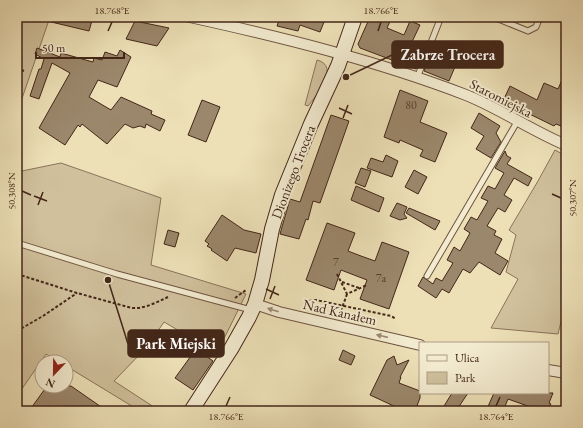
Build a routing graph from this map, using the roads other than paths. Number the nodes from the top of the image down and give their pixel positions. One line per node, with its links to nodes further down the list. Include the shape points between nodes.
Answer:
1 (190, 17): 6 (street, Staromiejska)
2 (355, 17): 6 (street, Dionizego Trocera)
3 (441, 17): 7 (lane)
4 (496, 17): 5 (lane, via 528,31 536,27)
5 (540, 17)
6 (342, 55): 7 (street, Staromiejska); 12 (street, Dionizego Trocera, via 282,195)
7 (416, 78): 8 (street, Staromiejska, via 468,96)
8 (517, 122): 9 (street, Staromiejska); 11 (lane)
9 (566, 145)
10 (17, 243): 12 (lane, via 117,274 225,303)
11 (427, 276)
12 (253, 307): 13 (street, Nad Kanałem, one-way to 12); 16 (street, Dionizego Trocera, via 231,349)
13 (419, 345)
14 (549, 370): 15 (street)
15 (566, 373)
16 (191, 411)

